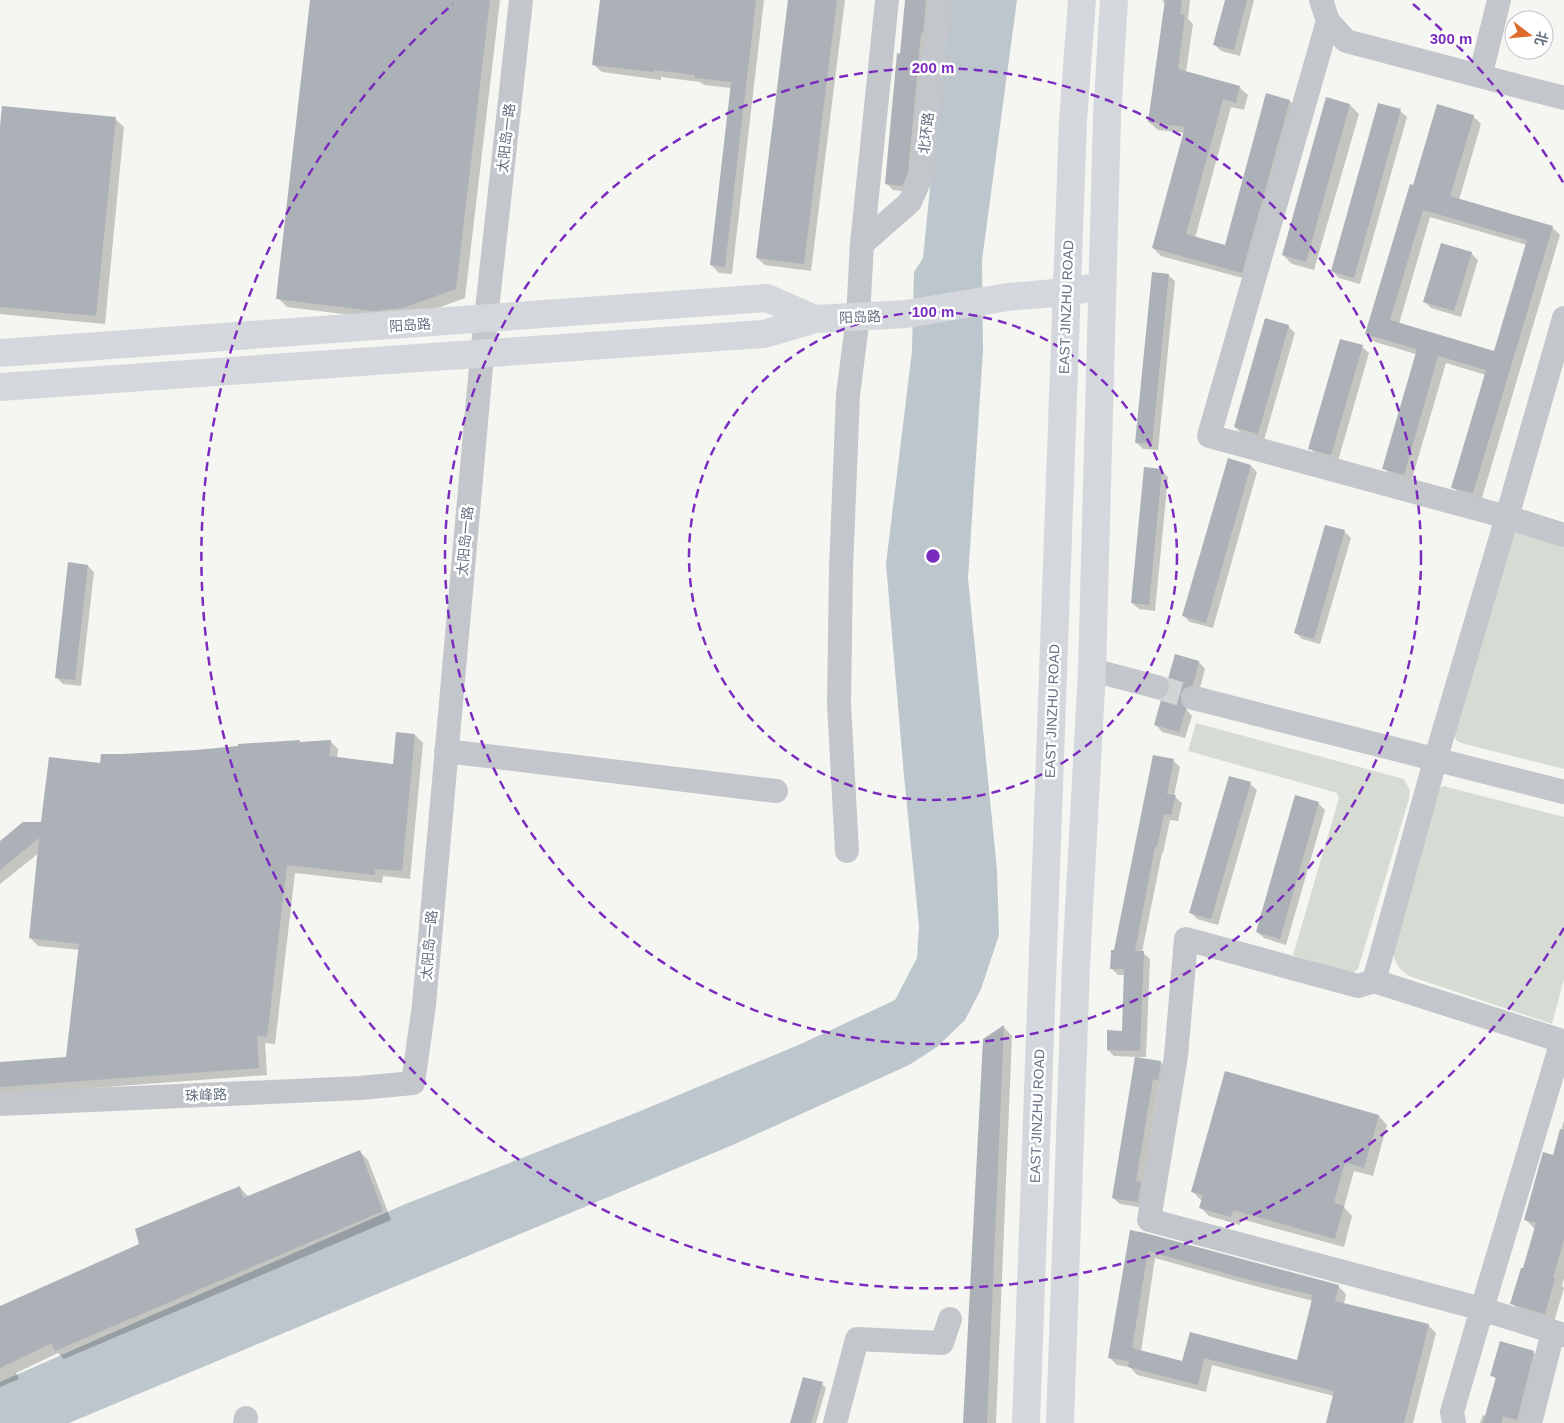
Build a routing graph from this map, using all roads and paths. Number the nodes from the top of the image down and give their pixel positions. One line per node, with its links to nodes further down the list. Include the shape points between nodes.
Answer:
1 (522, 0): 15 (street, 太阳岛一路)
2 (887, 0): 10 (street)
3 (940, 0): 10 (street, 北环路, via 921,176 910,202)
4 (1082, 0): 12 (main road, EAST JINZHU ROAD, via 1073,120)
5 (1114, 0): 11 (main road)
6 (1499, 0): 8 (street)
7 (1324, 11): 9 (street, via 1346,41); 20 (street, via 1209,436)
8 (1480, 73)
9 (1564, 98)
10 (862, 244): 13 (street)
11 (1102, 286): 12 (main road, 阳岛路); 22 (main road)
12 (1067, 292): 13 (main road, 阳岛路, via 1008,297 906,314); 38 (main road, EAST JINZHU ROAD)
13 (858, 317): 16 (main road, 阳岛路); 29 (street, via 848,395 841,569 839,704)
14 (1564, 318): 20 (street)
15 (486, 320): 16 (main road, 阳岛路, via 767,298); 17 (main road, 阳岛路); 18 (street, 太阳岛一路)
16 (815, 320): 18 (main road, 阳岛路, via 764,334)
17 (0, 353)
18 (482, 355): 19 (main road, 阳岛路); 25 (street, 太阳岛一路)
19 (0, 387)
20 (1507, 517): 21 (street); 26 (street)
21 (1564, 535)
22 (1092, 670): 23 (street); 39 (main road, via 1076,966)
23 (1157, 687)
24 (1194, 698): 26 (street)
25 (446, 751): 27 (street); 32 (street, 太阳岛一路, via 424,1004)
26 (1435, 760): 28 (street); 30 (street)
27 (776, 791)
28 (1564, 792)
29 (847, 851)
30 (1374, 981): 31 (street); 34 (street, via 1358,986 1186,939 1176,1056 1149,1220)
31 (1563, 1038): 34 (street)
32 (413, 1083): 33 (street, 珠峰路)
33 (0, 1104)
34 (1482, 1308): 36 (street); 40 (street, via 1452,1412)
35 (950, 1319): 37 (street, via 942,1343 857,1338)
36 (1558, 1333): 41 (street)
37 (835, 1423)
38 (1026, 1423)
39 (1060, 1423)
40 (1454, 1423)
41 (1530, 1423)

